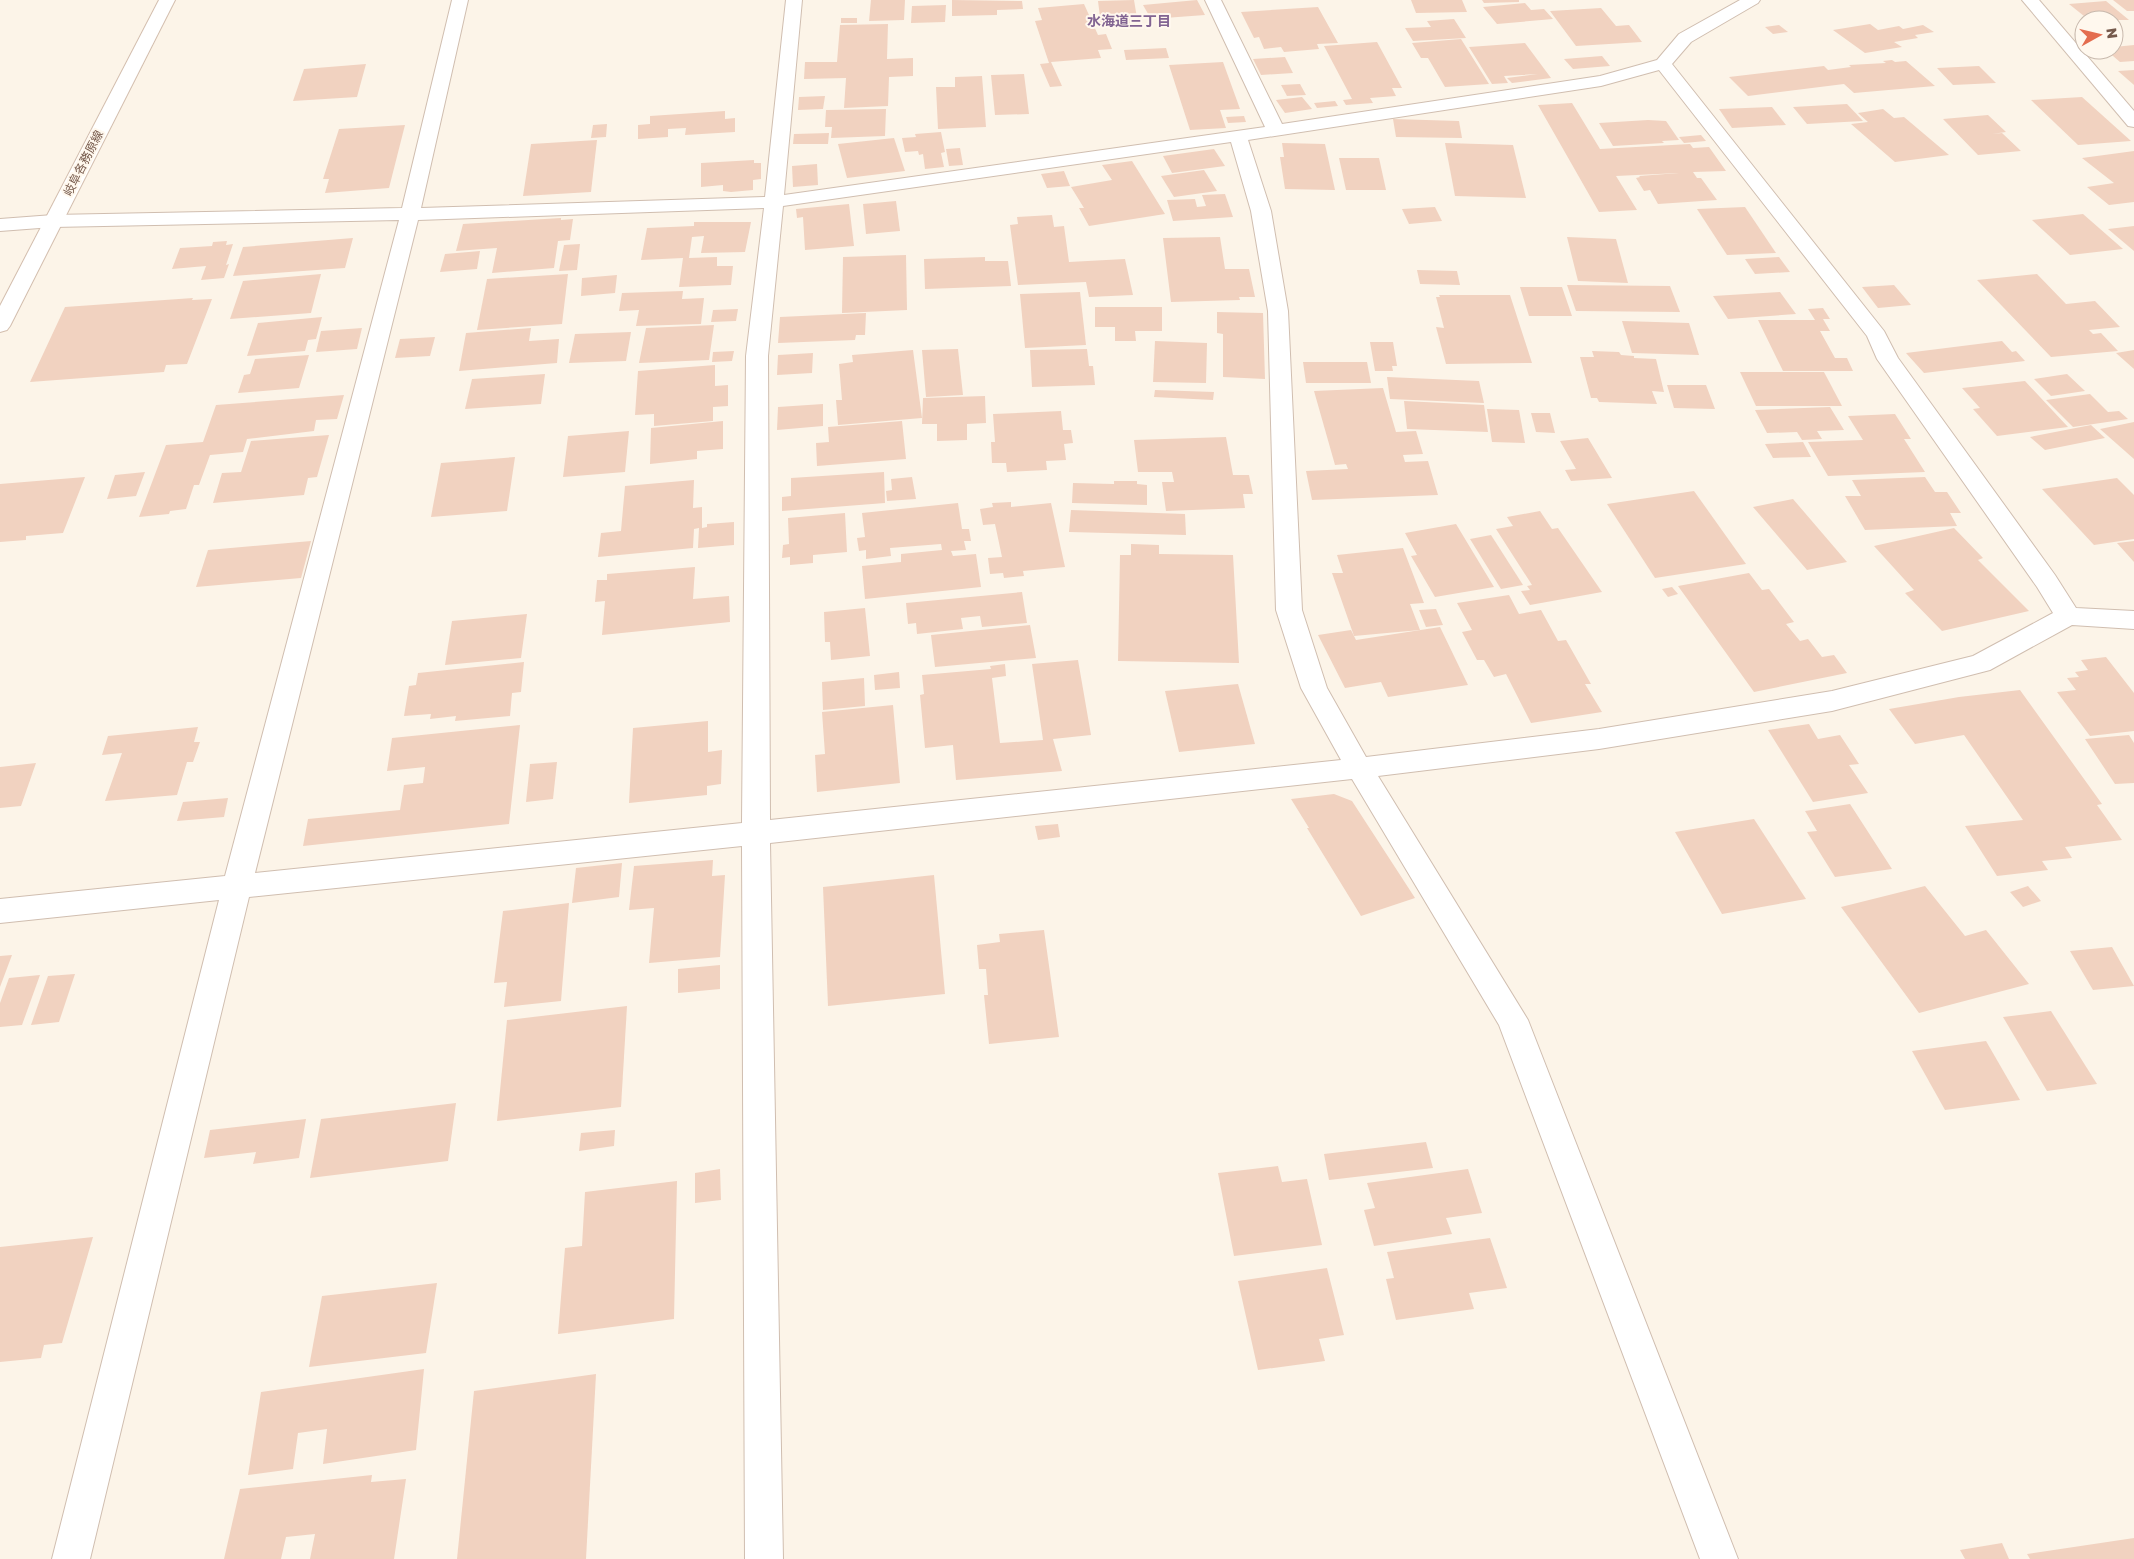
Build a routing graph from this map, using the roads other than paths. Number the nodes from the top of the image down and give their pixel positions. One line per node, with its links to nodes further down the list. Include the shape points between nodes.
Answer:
1 (167, 0): 13 (street, 岐阜各務原線)
2 (460, 0): 12 (street)
3 (794, 0): 11 (street)
4 (1213, 0): 9 (street)
5 (1749, 0): 7 (street, via 1685,38)
6 (2030, 0): 8 (street)
7 (1663, 64): 9 (street, via 1601,80); 16 (street, via 1877,335 1888,359)
8 (2134, 122)
9 (1275, 129): 10 (street)
10 (1238, 136): 11 (street); 18 (street, via 1261,211 1278,311 1289,610 1314,688)
11 (774, 202): 12 (street); 19 (street, via 757,356)
12 (410, 214): 13 (street); 20 (street)
13 (53, 221): 14 (street); 15 (street, 岐阜各務原線)
14 (0, 225)
15 (0, 326)
16 (2068, 616): 17 (street); 18 (street, via 1980,662 1832,701 1599,739)
17 (2134, 620)
18 (1359, 768): 19 (street); 24 (street, via 1513,1020)
19 (756, 834): 20 (street); 23 (street)
20 (238, 885): 21 (street); 22 (street)
21 (0, 911)
22 (71, 1559)
23 (764, 1559)
24 (1719, 1559)

